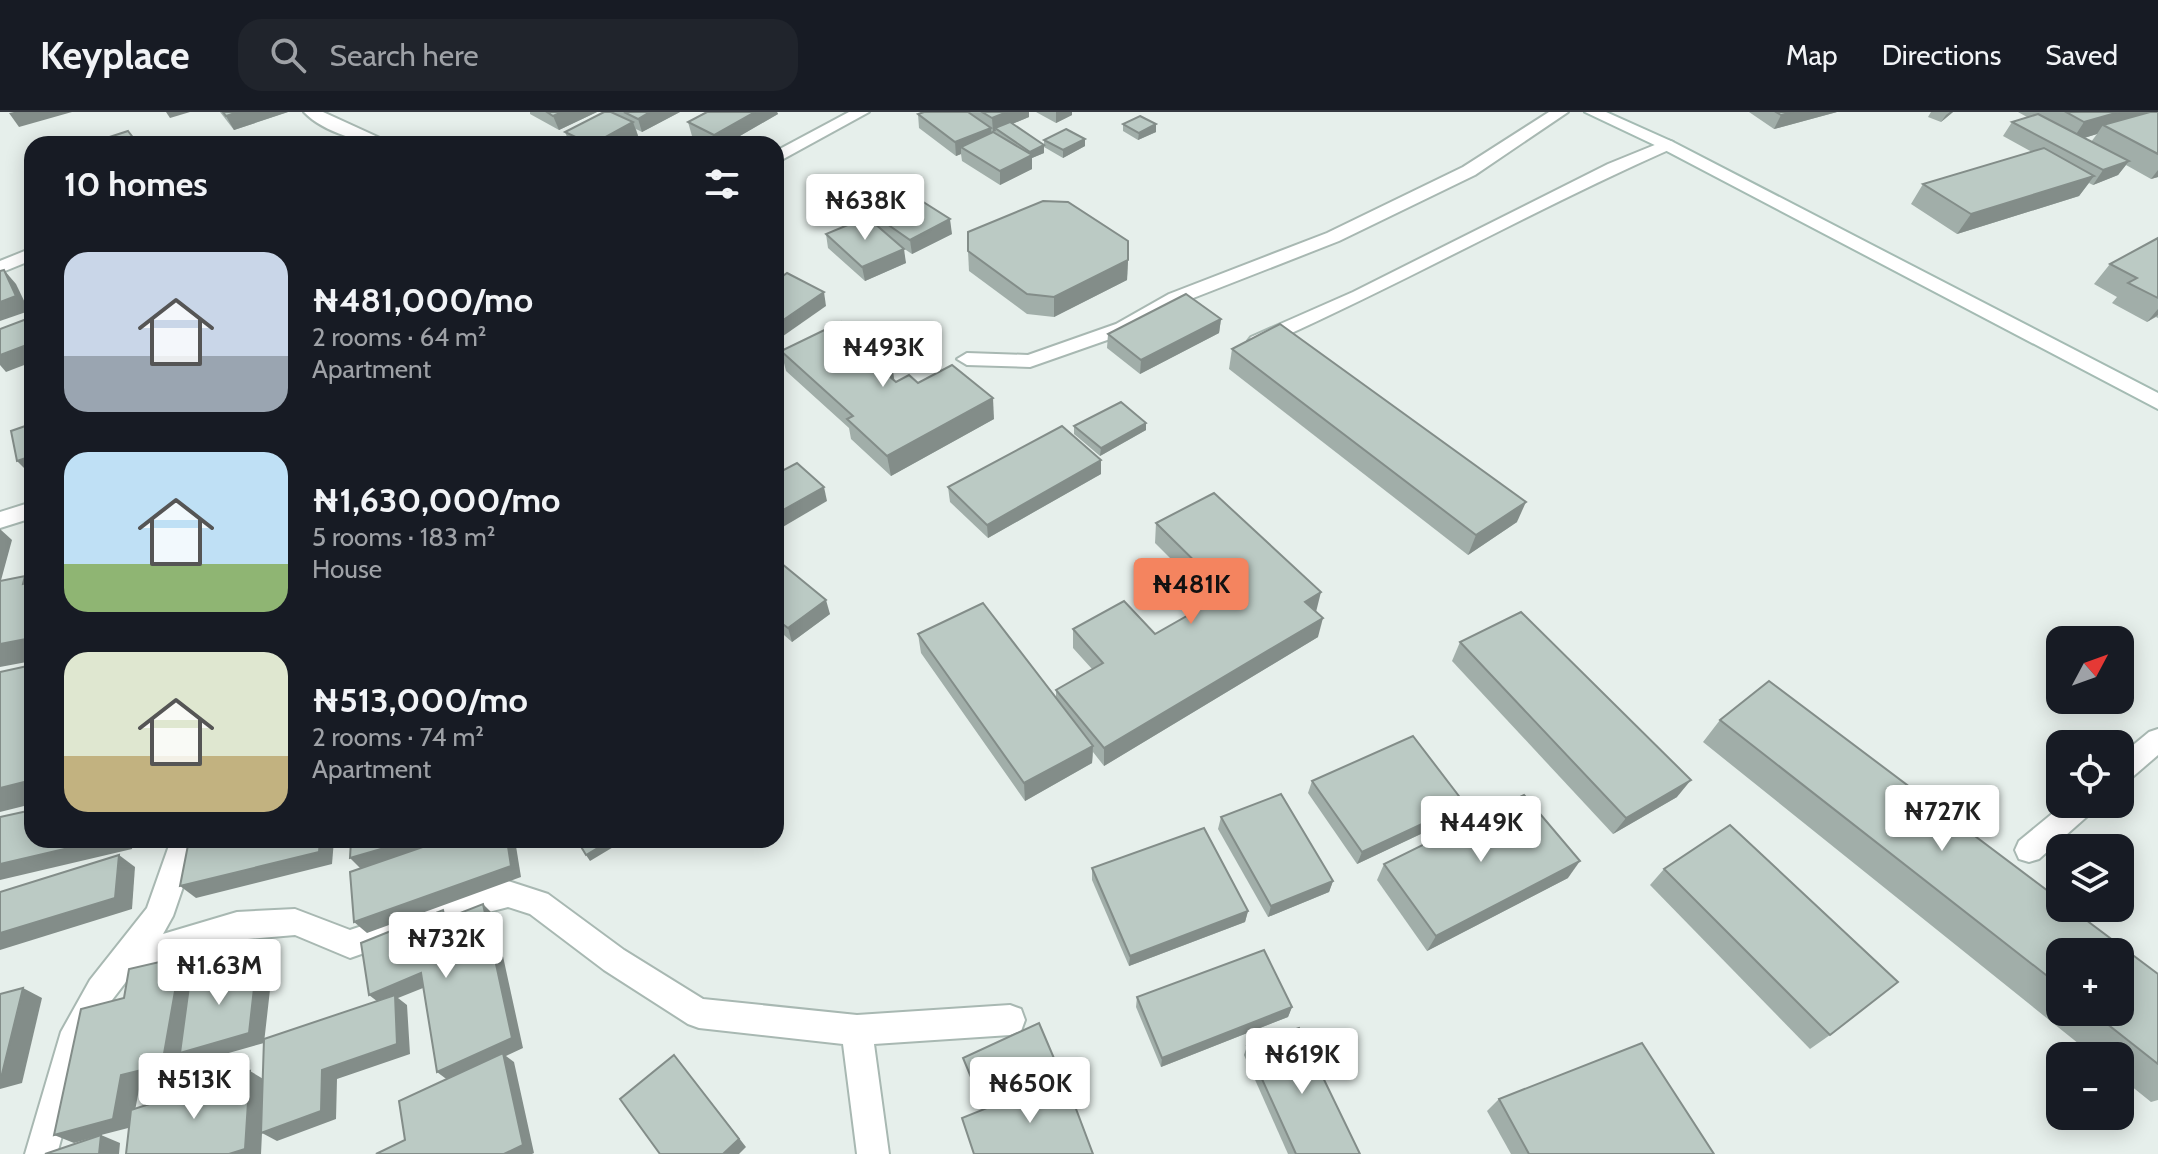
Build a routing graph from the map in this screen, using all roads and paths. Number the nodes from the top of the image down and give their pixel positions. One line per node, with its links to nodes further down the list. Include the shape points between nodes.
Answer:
1 (312, 112): 5 (street)
2 (861, 112): 7 (street)
3 (1560, 112): 11 (street, via 1469,171 1333,237 1176,298 1123,328 1030,361)
4 (1593, 112): 6 (street)
5 (365, 136)
6 (1667, 145): 10 (street, via 1360,296); 12 (street)
7 (784, 154)
8 (24, 257): 9 (street)
9 (0, 268)
10 (1241, 347)
11 (967, 359)
12 (2158, 402)
13 (24, 512): 14 (street)
14 (0, 520)
15 (2158, 740): 16 (street)
16 (2134, 760)
17 (2067, 818): 19 (street)
18 (182, 848): 20 (street, via 159,916)
19 (2029, 850)
20 (124, 959): 22 (street, via 237,926 295,922 350,944 508,894 538,903 614,960 699,1013); 23 (street, via 72,1043)
21 (1010, 1020): 22 (street)
22 (857, 1030): 24 (street)
23 (41, 1154)
24 (873, 1154)

